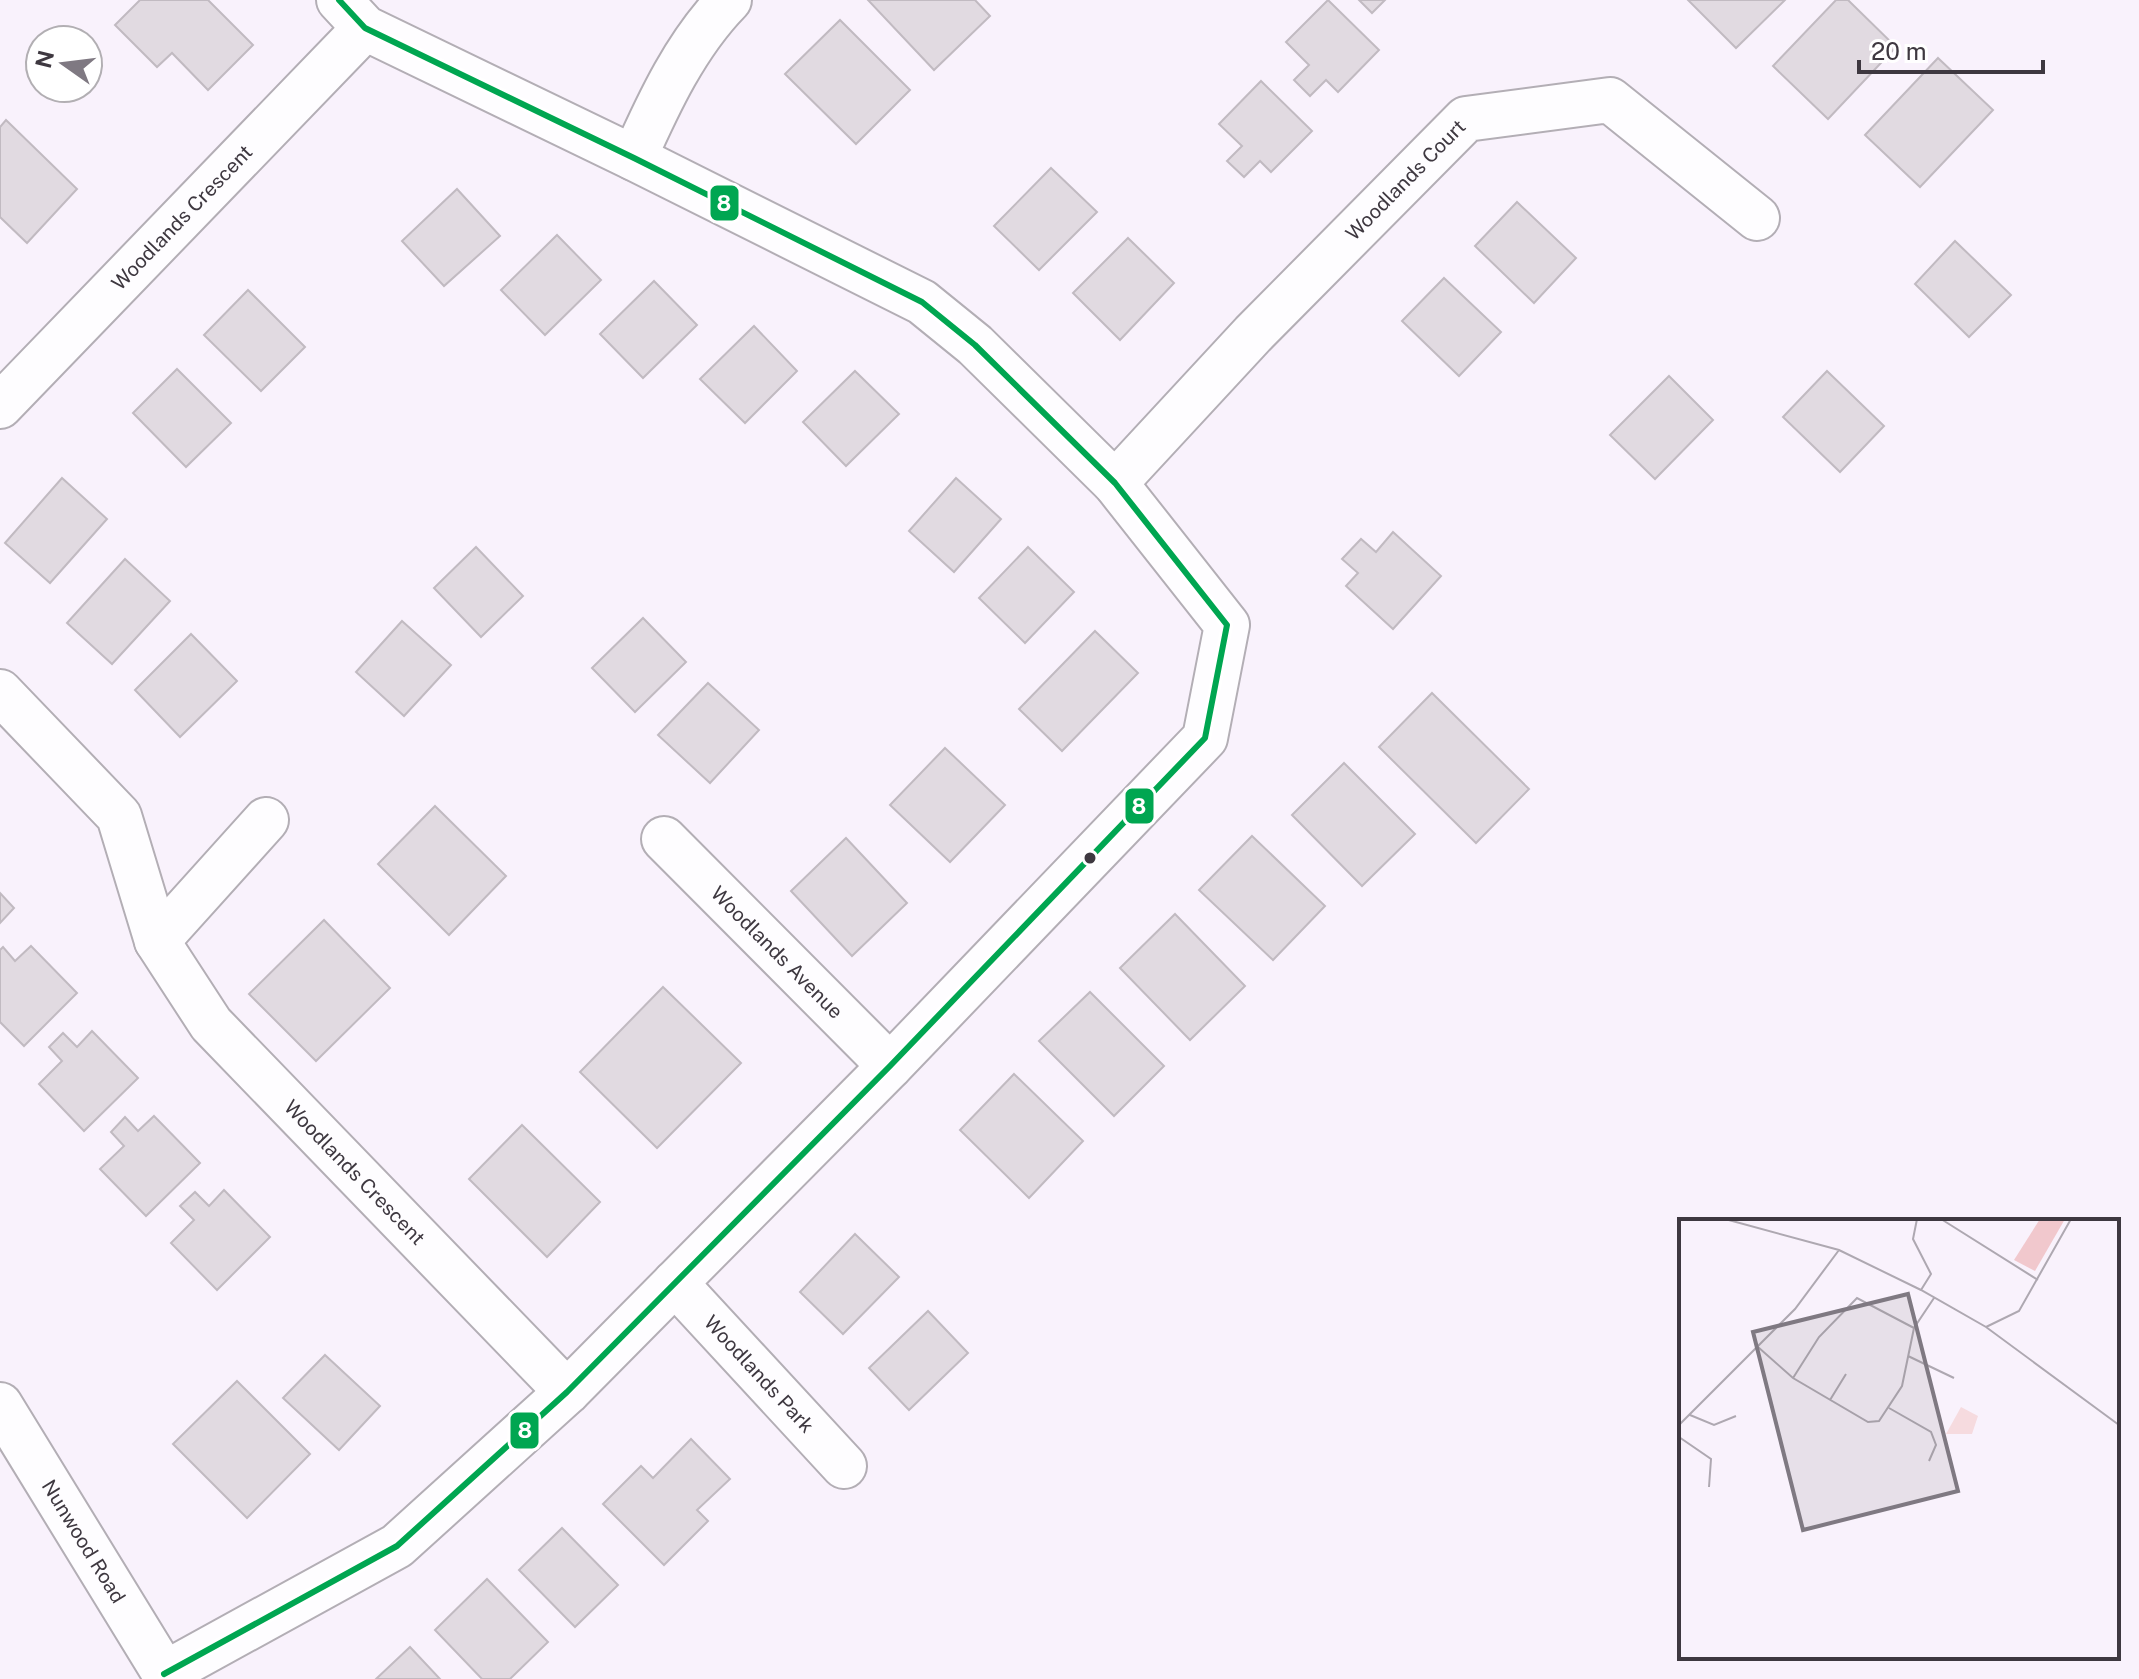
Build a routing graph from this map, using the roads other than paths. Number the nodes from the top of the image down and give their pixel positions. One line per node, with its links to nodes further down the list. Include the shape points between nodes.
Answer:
1 (729, 0): 3 (street, via 666,86)
2 (352, 14): 3 (street); 5 (street, Woodlands Crescent)
3 (634, 158): 6 (street, via 922,302 975,345)
4 (1757, 218): 6 (street, Woodlands Court, via 1610,100 1466,119 1253,334)
5 (0, 406)
6 (1115, 483): 11 (street, via 1227,625 1205,738)
7 (0, 692): 10 (street, Woodlands Crescent, via 119,816)
8 (266, 820): 10 (street)
9 (664, 839): 11 (street, Woodlands Avenue)
10 (157, 941): 13 (street, Woodlands Crescent, via 211,1024)
11 (890, 1066): 12 (street)
12 (675, 1283): 13 (street); 15 (street, Woodlands Park)
13 (567, 1392): 16 (street, via 397,1546)
14 (0, 1405): 16 (street, Nunwood Road)
15 (844, 1466)
16 (166, 1676)

